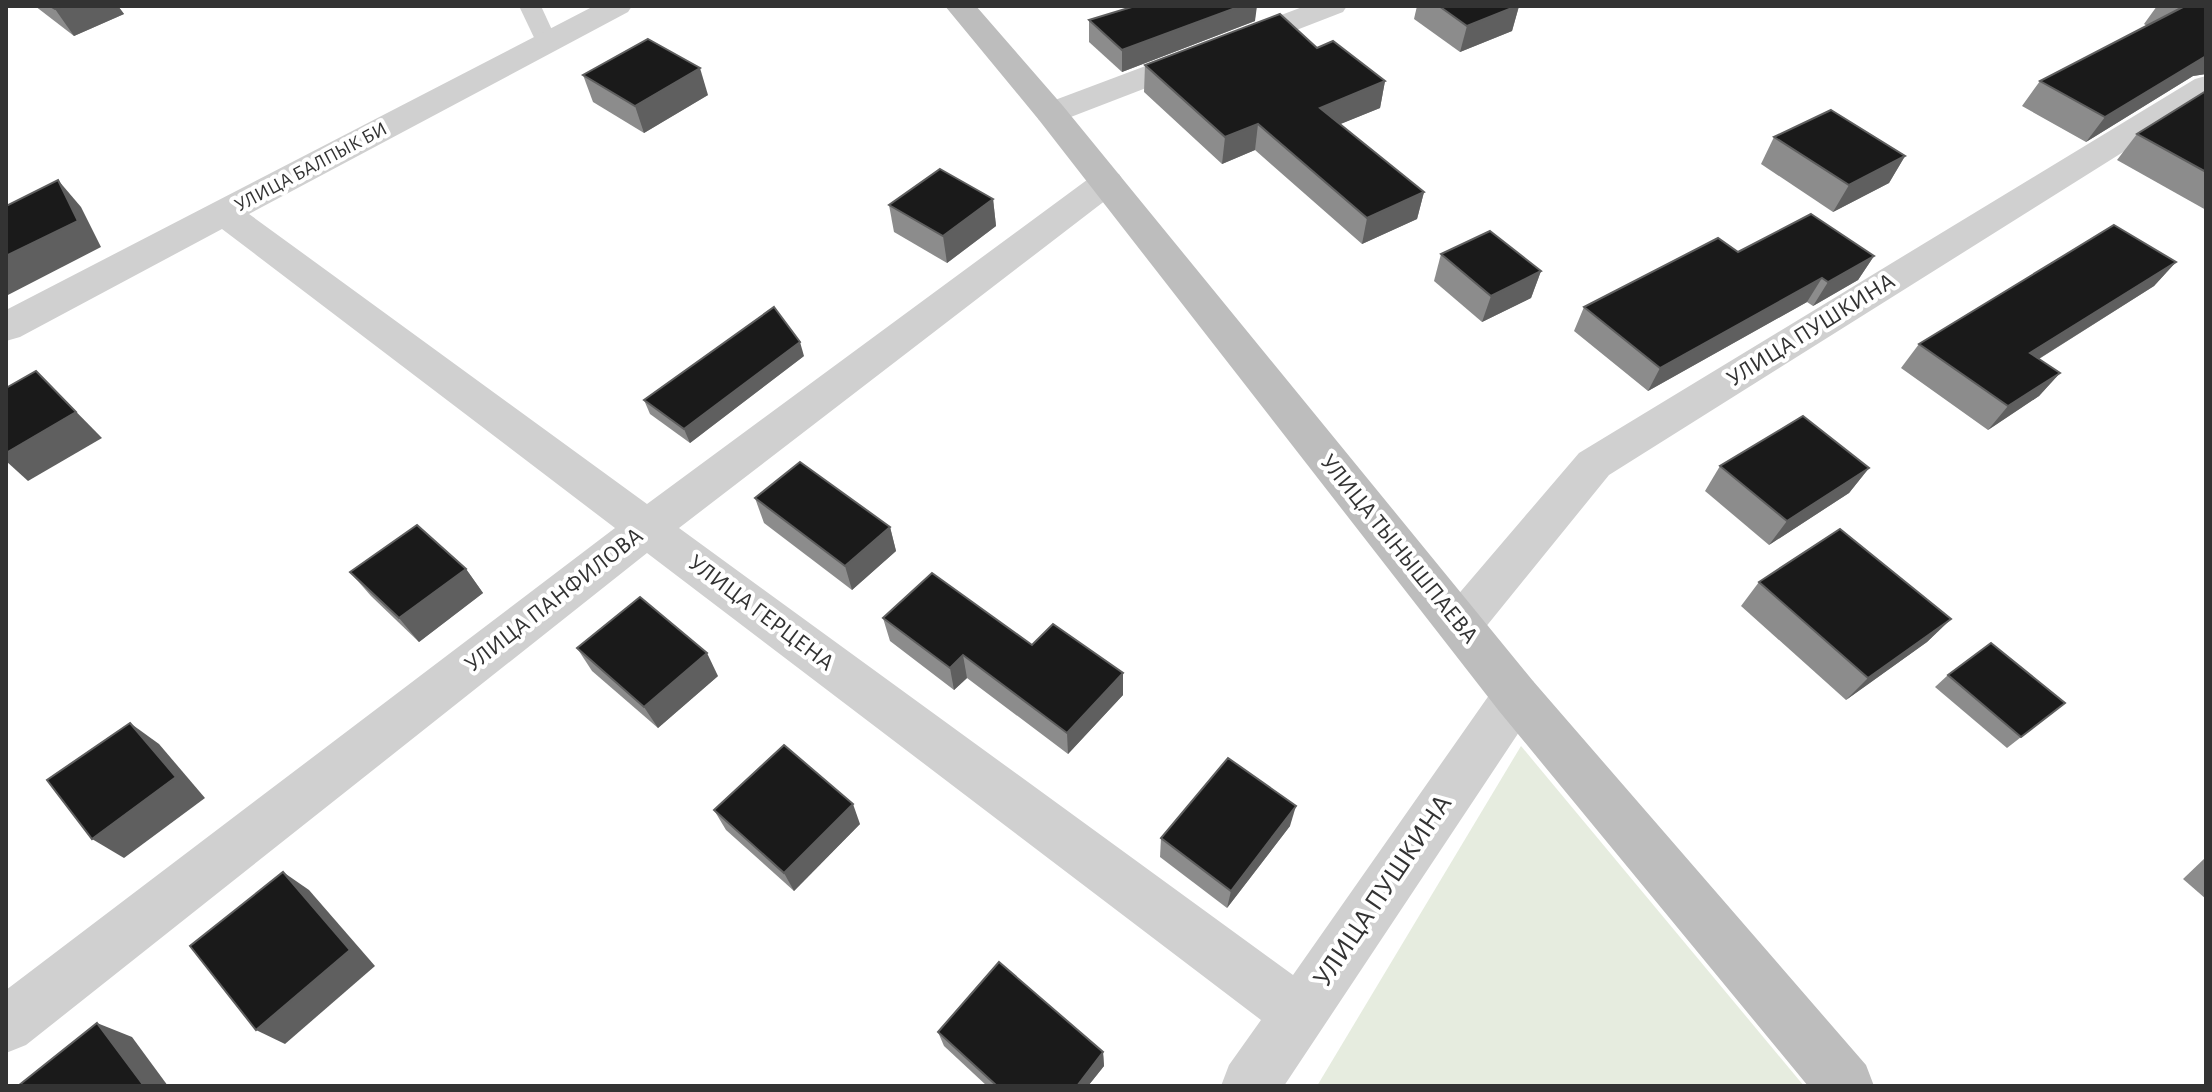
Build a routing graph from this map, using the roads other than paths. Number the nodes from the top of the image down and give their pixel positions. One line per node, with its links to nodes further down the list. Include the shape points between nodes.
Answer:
1 (530, 6): 5 (lane)
2 (617, 6): 5 (street, УЛИЦА БАЛПЫК БИ)
3 (960, 6): 7 (street, УЛИЦА ТЫНЫШПАЕВА)
4 (1332, 6): 7 (street)
5 (547, 43): 9 (street, УЛИЦА БАЛПЫК БИ)
6 (2206, 86): 12 (street, УЛИЦА ПУШКИНА, via 1594,464)
7 (1051, 113): 8 (street, УЛИЦА ТЫНЫШПАЕВА)
8 (1107, 182): 11 (street, УЛИЦА ПАНФИЛОВА); 12 (street, УЛИЦА ТЫНЫШПАЕВА)
9 (224, 213): 10 (street, УЛИЦА БАЛПЫК БИ); 11 (street, УЛИЦА ГЕРЦЕНА)
10 (6, 327)
11 (647, 528): 14 (street, УЛИЦА ГЕРЦЕНА); 15 (street, УЛИЦА ПАНФИЛОВА)
12 (1460, 625): 13 (street, УЛИЦА ТЫНЫШПАЕВА)
13 (1516, 696): 14 (street, УЛИЦА ПУШКИНА); 17 (street, УЛИЦА ТЫНЫШПАЕВА)
14 (1299, 1014): 16 (street, УЛИЦА ПУШКИНА)
15 (6, 1025)
16 (1250, 1086)
17 (1845, 1086)

